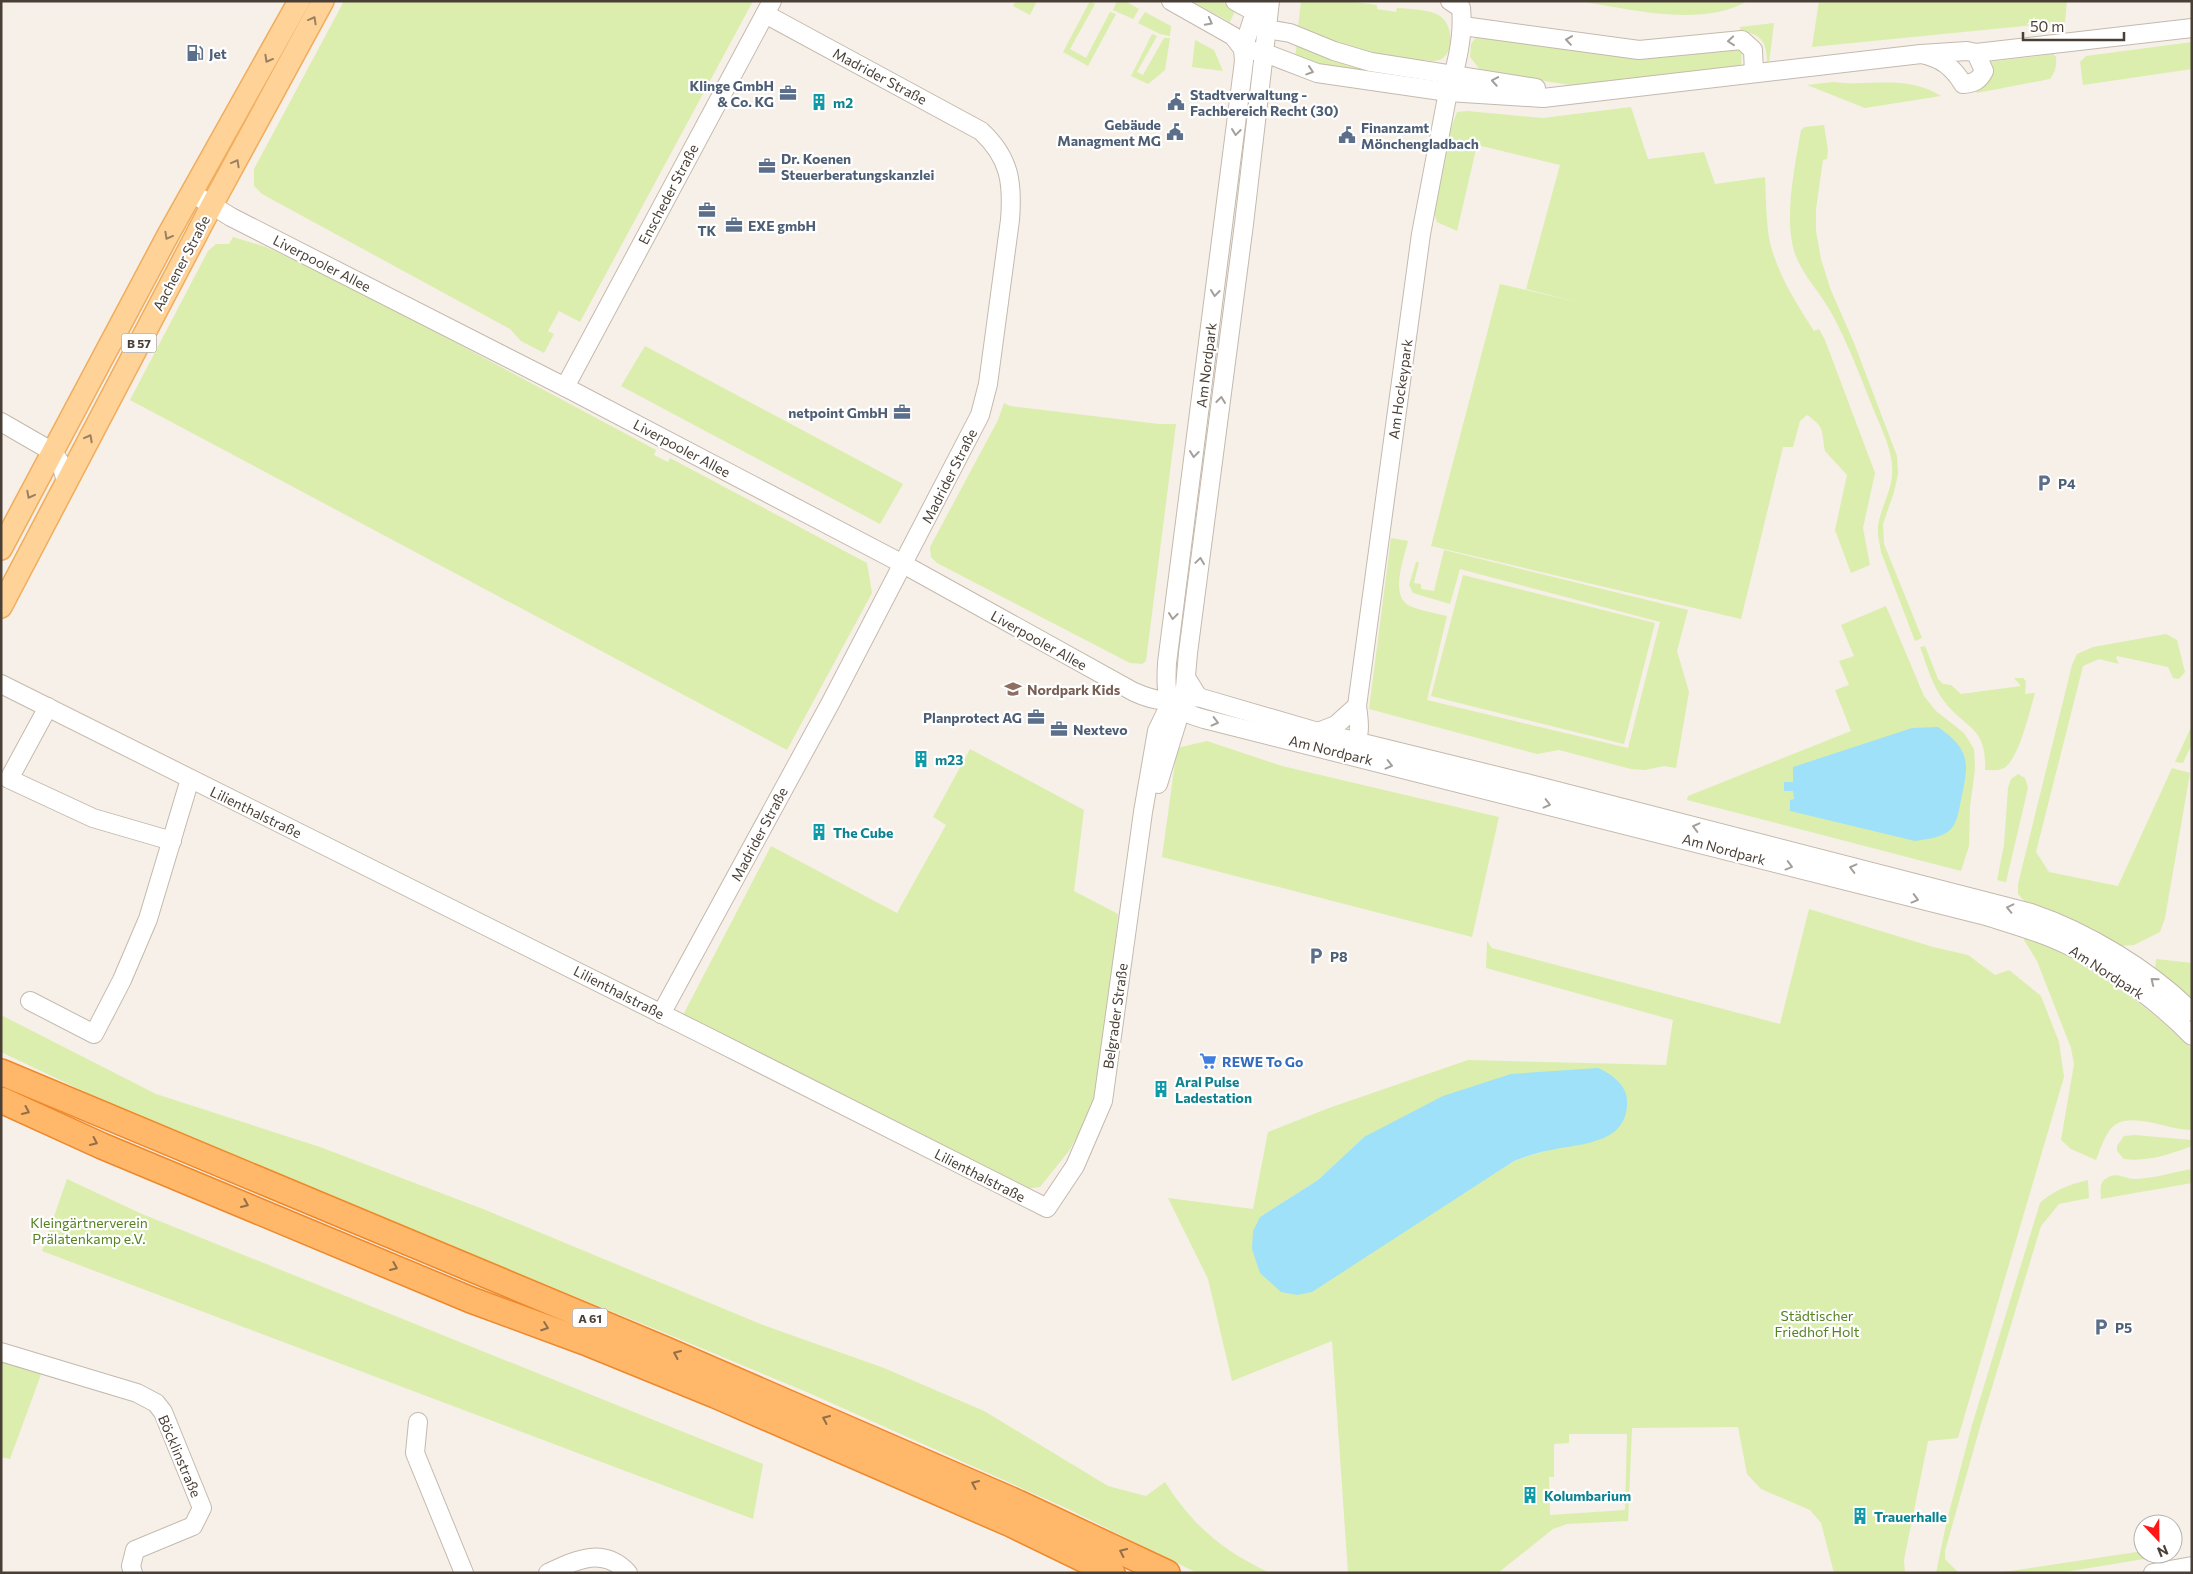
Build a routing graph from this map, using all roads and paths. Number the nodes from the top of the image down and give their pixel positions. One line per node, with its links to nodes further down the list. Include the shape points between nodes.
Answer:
1 (299, 1): 20 (main road, Aachener Straße / B 57, one-way to 20)
2 (323, 1): 21 (main road, Aachener Straße / B 57, one-way to 2)
3 (1171, 1): 12 (street, one-way to 12, via 1233,36)
4 (1235, 1): 7 (street)
5 (1270, 1): 11 (street, Am Nordpark)
6 (1450, 1): 9 (street, via 1461,8)
7 (1258, 7): 11 (street); 12 (street, Am Nordpark)
8 (768, 8): 22 (street, Enscheder Straße); 27 (street, Madrider Straße, via 977,128 995,145 1008,174 1012,194 1010,220 983,408)
9 (1463, 26): 16 (street, one-way to 9, via 1753,50 1742,40 1639,50); 17 (street, Am Hockeypark)
10 (2192, 28): 14 (street)
11 (1267, 29): 13 (street, Am Nordpark); 17 (street, via 1290,33 1371,62)
12 (1243, 49): 13 (street); 31 (street, Am Nordpark, one-way to 31, via 1244,71 1167,663 1166,685)
13 (1265, 53): 18 (street, one-way to 18, via 1317,73); 31 (street, Am Nordpark, one-way to 13)
14 (1976, 53): 15 (street); 15 (street, via 1984,71 1972,84 1963,84 1944,62)
15 (1921, 54): 16 (street)
16 (1754, 73): 19 (street)
17 (1454, 74): 18 (street, Am Hockeypark); 19 (street, one-way to 17)
18 (1448, 92): 19 (street, via 1543,98); 32 (street, Am Hockeypark, via 1421,234)
19 (1578, 95)
20 (192, 193): 21 (street, Liverpooler Allee); 24 (main road, Aachener Straße / B 57, one-way to 24)
21 (212, 205): 22 (street, Liverpooler Allee); 25 (main road, Aachener Straße / B 57, one-way to 21)
22 (565, 386): 27 (street, Liverpooler Allee)
23 (1, 422): 24 (street)
24 (53, 452): 25 (street); 26 (main road, Aachener Straße / B 57, one-way to 26)
25 (66, 481): 28 (main road, Aachener Straße / B 57)
26 (1, 548)
27 (903, 564): 30 (street, Liverpooler Allee); 43 (street, Madrider Straße)
28 (1, 607)
29 (1, 684): 33 (street, Lilienthalstraße)
30 (1144, 697): 31 (street, Liverpooler Allee); 34 (street, via 1155,709)
31 (1184, 703): 34 (street, Belgrader Straße); 35 (street, Am Nordpark); 37 (street, Am Nordpark, one-way to 37); 39 (street, Belgrader Straße, via 1152,802)
32 (1357, 706): 35 (street, via 1336,725); 36 (street, Am Hockeypark, via 1360,725)
33 (48, 707): 38 (street, Lilienthalstraße); 40 (street, via 9,779 93,818)
34 (1157, 731): 39 (street, Belgrader Straße)
35 (1318, 732): 36 (street, Am Nordpark)
36 (1357, 742): 37 (street); 42 (street, Am Nordpark, one-way to 36, via 2138,968 2084,936 2031,913)
37 (1342, 753): 44 (street, Am Nordpark, one-way to 44, via 2031,930 2079,951 2126,981)
38 (190, 779): 40 (street); 43 (street, Lilienthalstraße)
39 (1143, 812): 47 (street, Belgrader Straße, via 1103,1101 1091,1134)
40 (172, 841): 41 (street, via 146,925 94,1034)
41 (30, 1001)
42 (2192, 1012)
43 (661, 1014): 47 (street, Lilienthalstraße)
44 (2192, 1036)
45 (1, 1072): 56 (highway, A 61, one-way to 45, via 1018,1503 666,1350)
46 (1, 1100): 55 (highway, A 61, one-way to 55, via 102,1146 471,1300 585,1342 723,1399 1011,1524)
47 (1047, 1208)
48 (1, 1352): 51 (street, Böcklinstraße, via 137,1393 156,1402 163,1412 202,1508 193,1526 135,1550 131,1566)
49 (418, 1422): 52 (street, via 414,1453)
50 (2192, 1566): 57 (street)
51 (133, 1573)
52 (464, 1573)
53 (548, 1573): 54 (street, via 580,1558 608,1558)
54 (628, 1573)
55 (1112, 1573)
56 (1167, 1573)
57 (2153, 1573)

